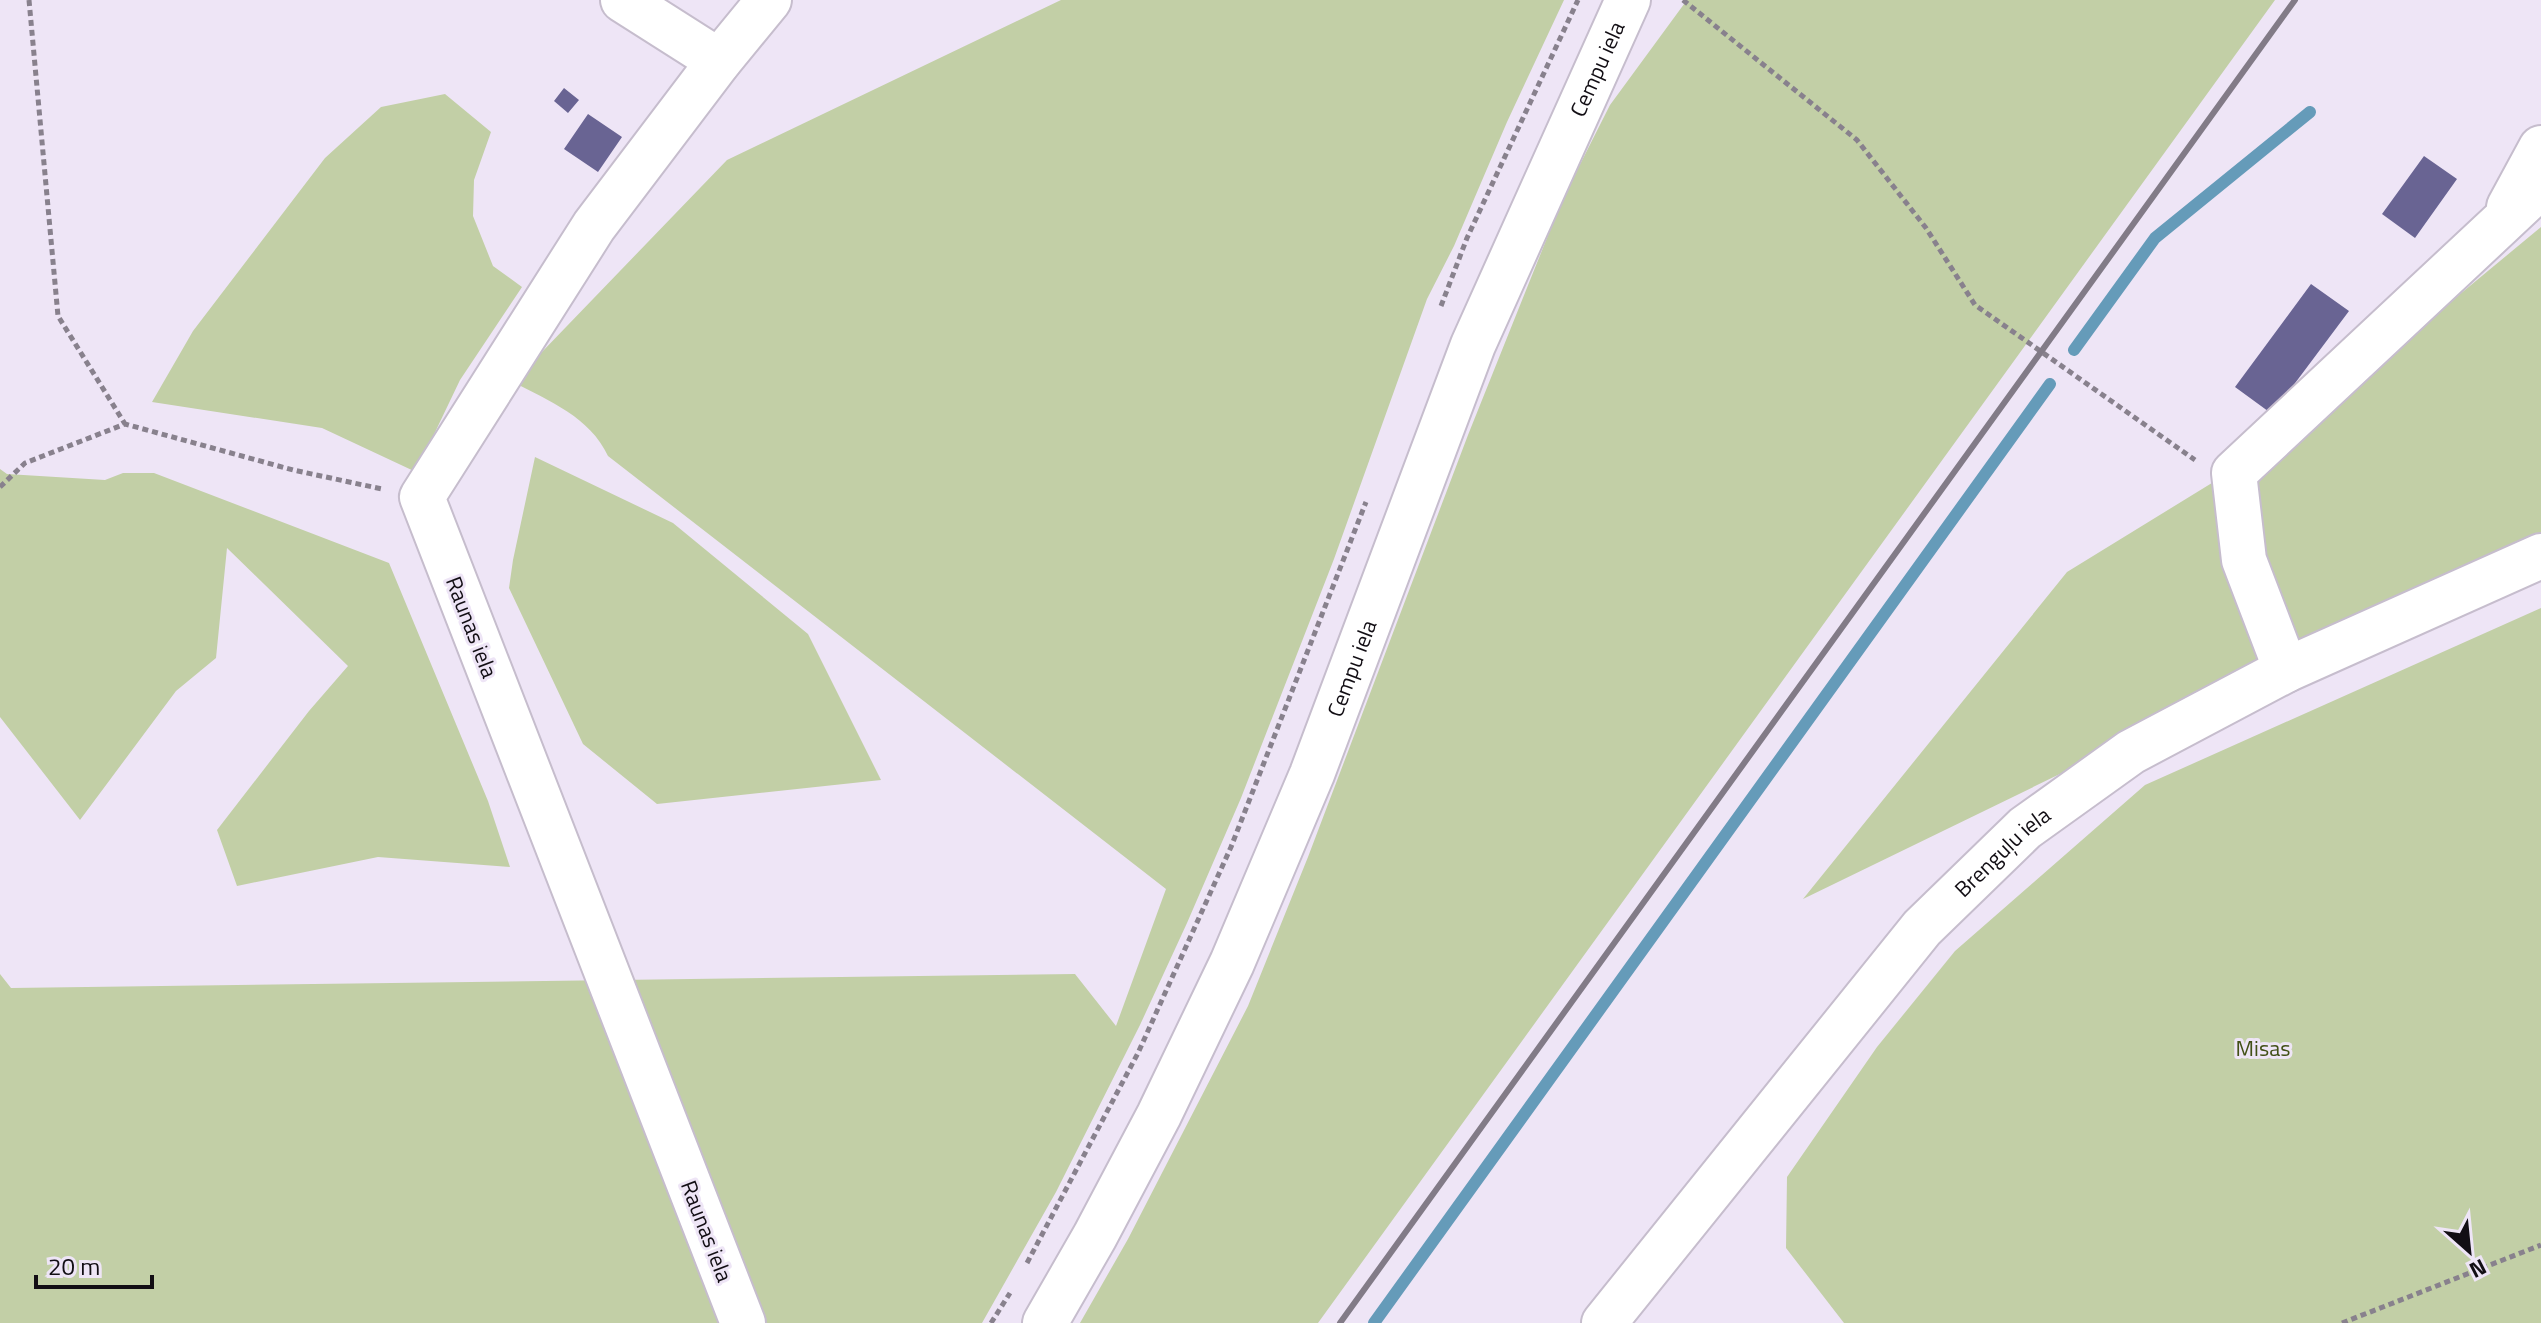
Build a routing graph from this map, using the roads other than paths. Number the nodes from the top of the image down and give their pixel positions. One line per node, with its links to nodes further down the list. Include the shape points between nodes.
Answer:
1 (623, 0): 4 (street)
2 (769, 0): 4 (street)
3 (1628, 0): 11 (street, Cempu iela, via 1473,345 1312,774 1232,963 1159,1115)
4 (719, 61): 10 (street, Raunas iela, via 594,226 422,497)
5 (2541, 148): 7 (street)
6 (2541, 186): 7 (street)
7 (2498, 227): 9 (street, via 2234,473 2244,560)
8 (2541, 556): 9 (street, Brenguļu iela)
9 (2286, 670): 12 (street, Brenguļu iela, via 2131,752 2025,828 1922,928)
10 (743, 1323)
11 (1045, 1323)
12 (1604, 1323)

